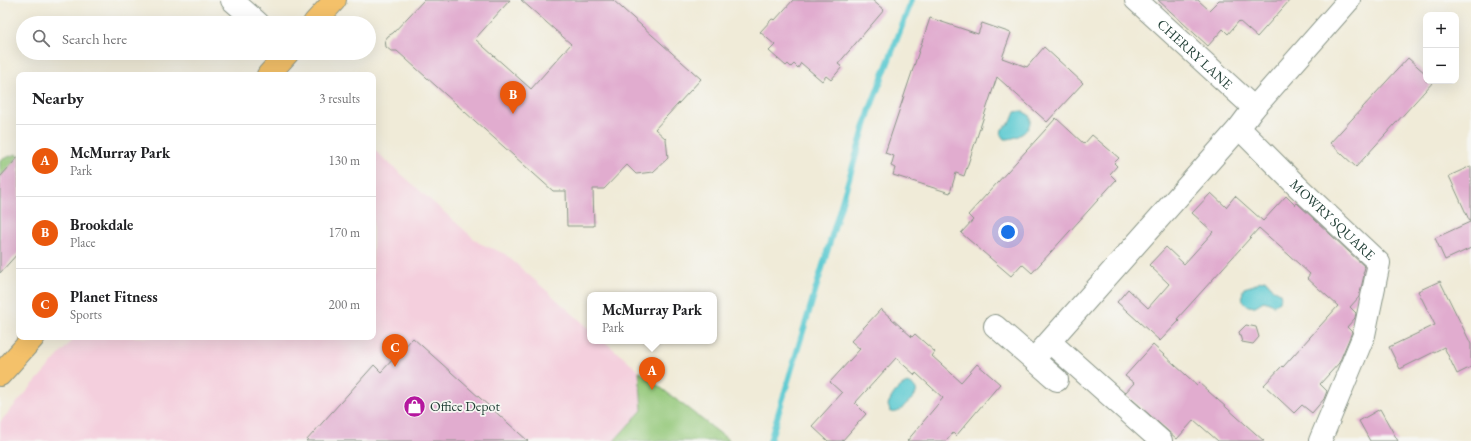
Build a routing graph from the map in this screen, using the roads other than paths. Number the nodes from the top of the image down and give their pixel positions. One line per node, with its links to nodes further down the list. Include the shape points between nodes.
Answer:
1 (232, 0): 5 (street)
2 (334, 0): 6 (main road)
3 (1136, 0): 9 (street, CHERRY LANE)
4 (1349, 0): 9 (street)
5 (250, 16)
6 (320, 16)
7 (282, 60): 8 (main road)
8 (271, 72)
9 (1254, 108): 10 (street)
10 (1239, 128): 13 (street); 18 (street, MOWRY SQUARE, via 1379,263 1364,335)
11 (995, 326): 14 (street)
12 (31, 340): 15 (main road)
13 (1050, 342): 14 (street); 17 (street)
14 (1034, 359): 16 (street)
15 (0, 375)
16 (1057, 380)
17 (1161, 441)
18 (1320, 441)

